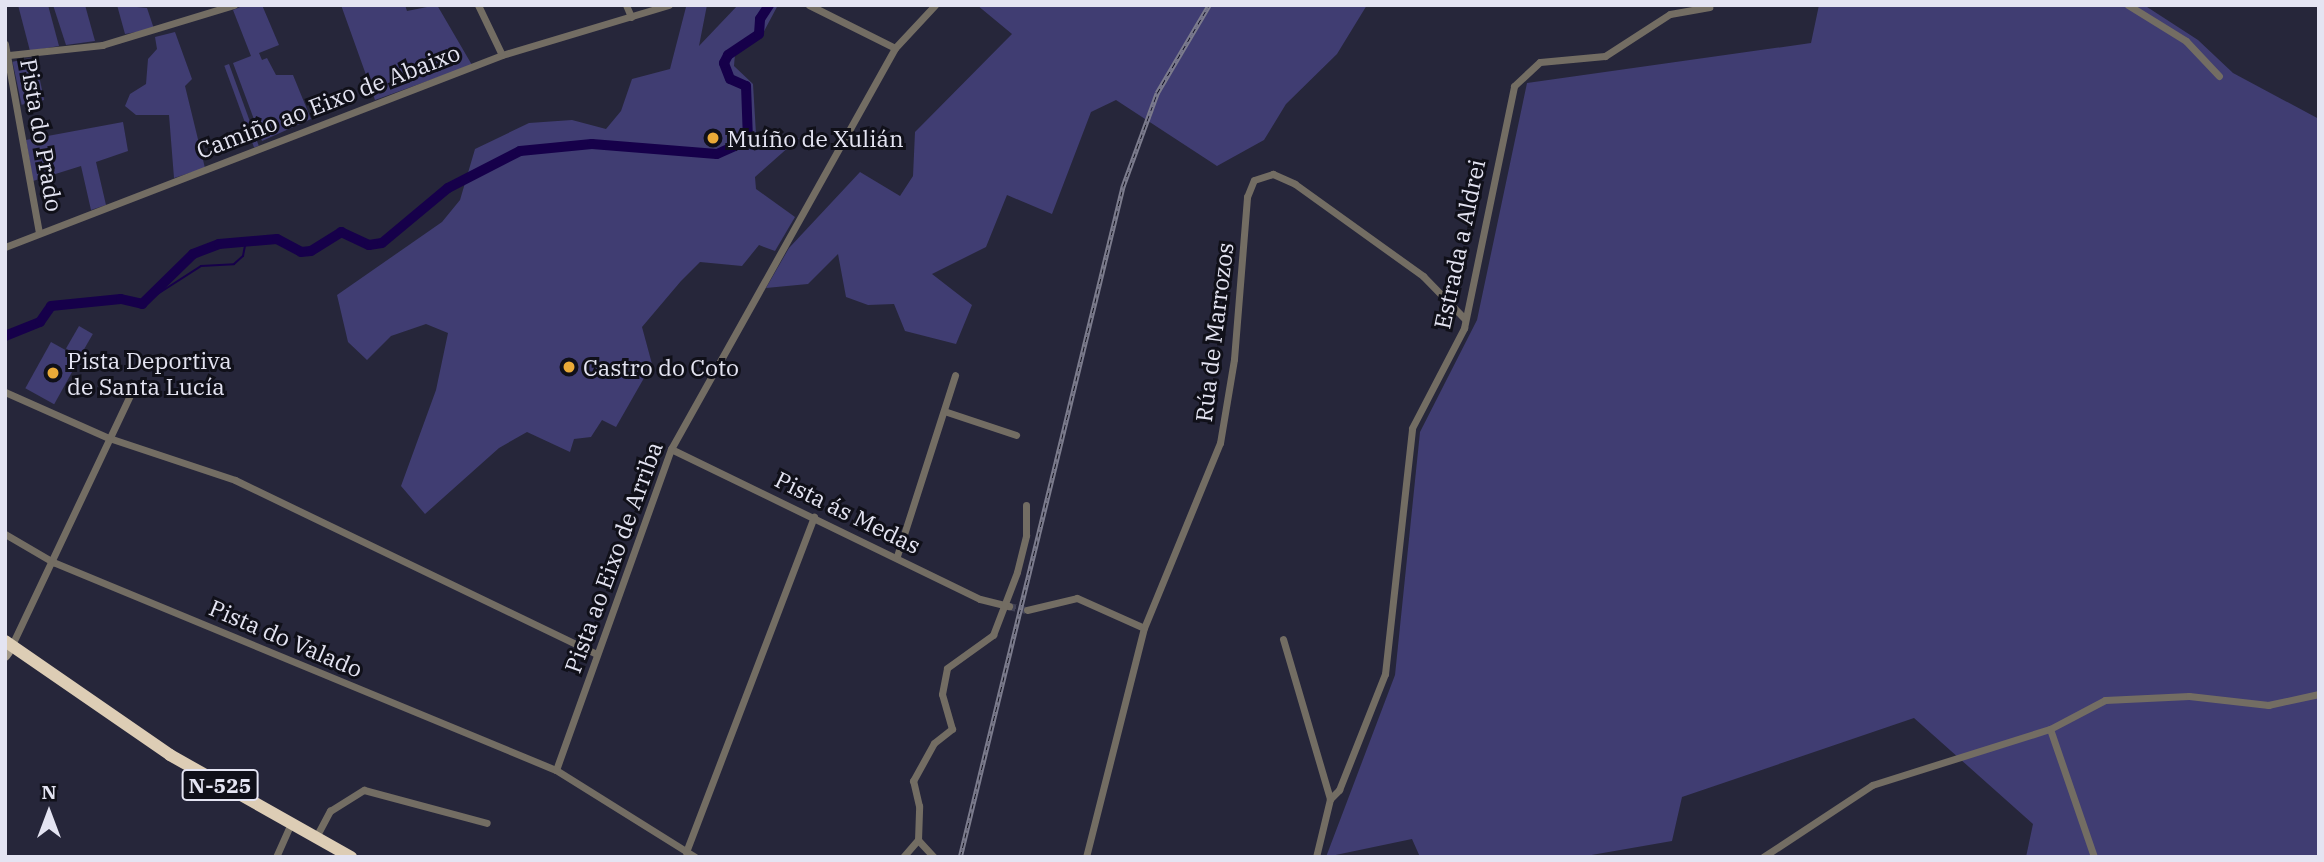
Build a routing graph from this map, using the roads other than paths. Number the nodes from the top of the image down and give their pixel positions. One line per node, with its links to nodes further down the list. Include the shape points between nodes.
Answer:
1 (234, 5): 12 (street, via 102,45)
2 (478, 5): 13 (street)
3 (626, 5): 9 (street)
4 (669, 5): 9 (street, Camiño ao Eixo de Abaixo)
5 (810, 5): 11 (street)
6 (935, 5): 11 (street, Pista ao Eixo de Arriba)
7 (2128, 5): 14 (street, via 2186,41)
8 (1708, 6): 17 (street, Estrada a Aldrei, via 1670,14 1605,56 1548,60 1520,77 1507,110)
9 (631, 17): 13 (street, Camiño ao Eixo de Abaixo)
10 (5, 44): 12 (street, Pista do Prado)
11 (895, 48): 24 (street, Pista ao Eixo de Arriba)
12 (9, 55): 15 (street, Pista do Prado)
13 (502, 55): 15 (street, Camiño ao Eixo de Abaixo)
14 (2219, 76)
15 (39, 233): 16 (street, Camiño ao Eixo de Abaixo)
16 (5, 247)
17 (1465, 319): 32 (street, Rúa de Marrozos, via 1423,276 1295,184 1273,174 1254,180 1247,197 1234,359 1220,443); 39 (street, Estrada a Aldrei, via 1412,428 1389,659 1376,704 1339,790)
18 (954, 375): 21 (street)
19 (5, 392): 23 (street)
20 (131, 393): 23 (street)
21 (944, 411): 22 (street); 28 (street)
22 (1016, 435)
23 (109, 438): 29 (street); 35 (street, via 235,480)
24 (671, 449): 26 (street, Pista ás Medas); 35 (street, Pista ao Eixo de Arriba)
25 (1026, 505): 30 (street, via 1026,535)
26 (814, 517): 28 (street, Pista ás Medas); 44 (street)
27 (5, 534): 29 (street, Pista do Valado)
28 (897, 556): 30 (street, Pista ás Medas, via 980,598)
29 (53, 562): 34 (street); 38 (street, Pista do Valado)
30 (1007, 606): 43 (street, via 993,635 947,668 942,694 953,723 934,743 913,781 919,806)
31 (1027, 610): 32 (street, via 1077,598)
32 (1144, 628): 51 (street, Rúa de Marrozos)
33 (1283, 639): 39 (street)
34 (7, 649): 41 (highway, N-525)
35 (596, 654): 38 (street, Pista ao Eixo de Arriba)
36 (2319, 694): 37 (street, via 2268,705 2189,696 2105,700)
37 (2050, 729): 53 (street, via 1872,785); 54 (street)
38 (555, 771): 44 (street, Pista do Valado)
39 (1330, 799): 52 (street, Estrada a Aldrei)
40 (487, 823): 42 (street, via 364,790 330,811)
41 (291, 824): 42 (highway, N-525); 45 (street)
42 (316, 837): 46 (highway, N-525)
43 (918, 840): 49 (street); 50 (street)
44 (687, 854): 47 (street); 48 (street, Pista do Valado)
45 (276, 857)
46 (351, 857)
47 (677, 857)
48 (695, 857)
49 (903, 857)
50 (934, 857)
51 (1086, 857)
52 (1316, 857)
53 (1763, 857)
54 (2094, 857)

